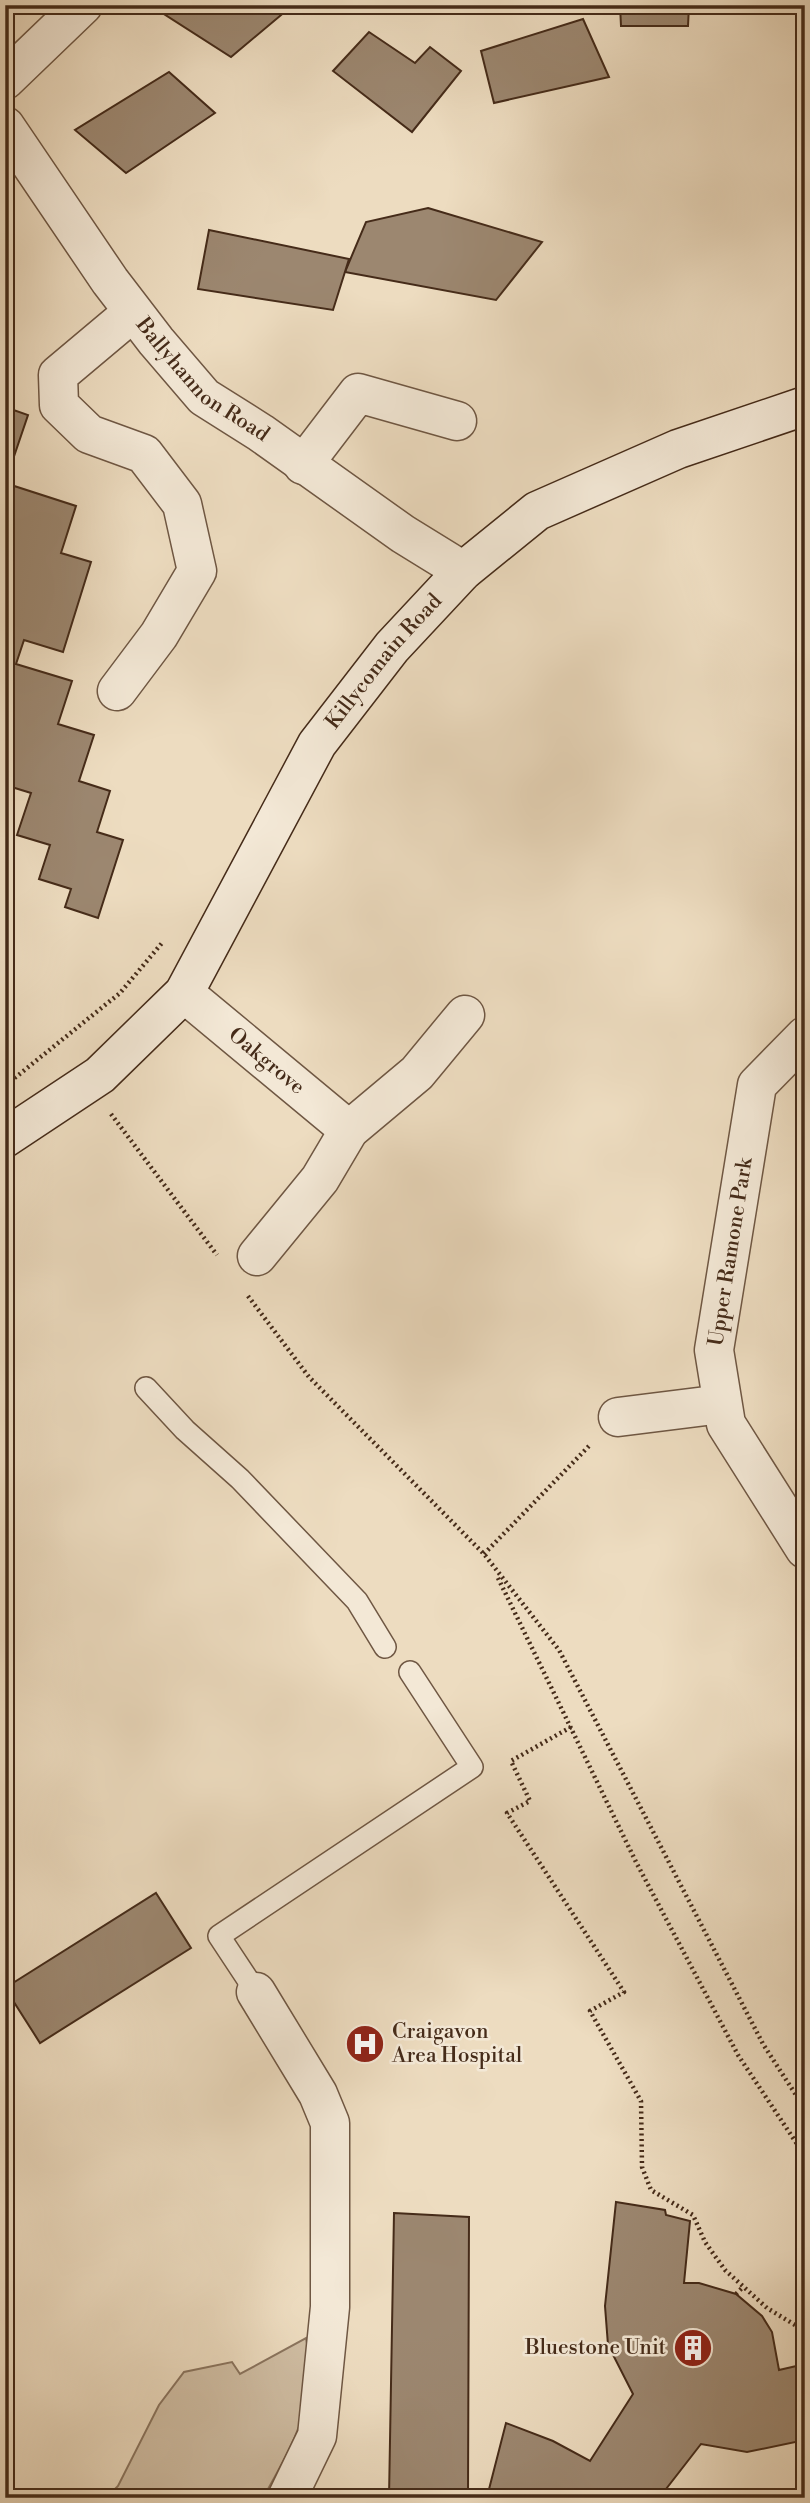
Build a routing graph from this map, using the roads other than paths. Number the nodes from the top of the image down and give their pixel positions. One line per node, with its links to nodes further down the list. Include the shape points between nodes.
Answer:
1 (83, 5): 2 (street)
2 (5, 80)
3 (5, 126): 4 (street, Ballyhannon Road)
4 (133, 312): 7 (street, Ballyhannon Road, via 204,397); 9 (street, via 58,375 59,405 89,434 144,454 182,504 197,571 159,635)
5 (805, 406): 8 (street, Killycomain Road, via 678,449 537,512)
6 (457, 421): 7 (street, via 358,393)
7 (303, 465): 8 (street, Ballyhannon Road)
8 (463, 571): 10 (street, Killycomain Road, via 392,647 317,744)
9 (117, 691)
10 (184, 993): 13 (street, Oakgrove); 14 (street, Killycomain Road, via 101,1089)
11 (465, 1015): 13 (street, via 417,1073)
12 (805, 1036): 17 (street, Upper Ramone Park, via 757,1085 714,1350)
13 (349, 1130): 15 (street, via 320,1179)
14 (5, 1138)
15 (250, 1273)
16 (146, 1388): 20 (lane, via 357,1601)
17 (722, 1404): 18 (street); 19 (street, Upper Ramone Park, via 726,1424)
18 (618, 1417)
19 (805, 1549)
20 (385, 1647)
21 (410, 1672): 22 (lane, via 472,1768 219,1936)
22 (256, 1992): 23 (street, via 318,2094 330,2123 330,2306 317,2436)
23 (287, 2498)

